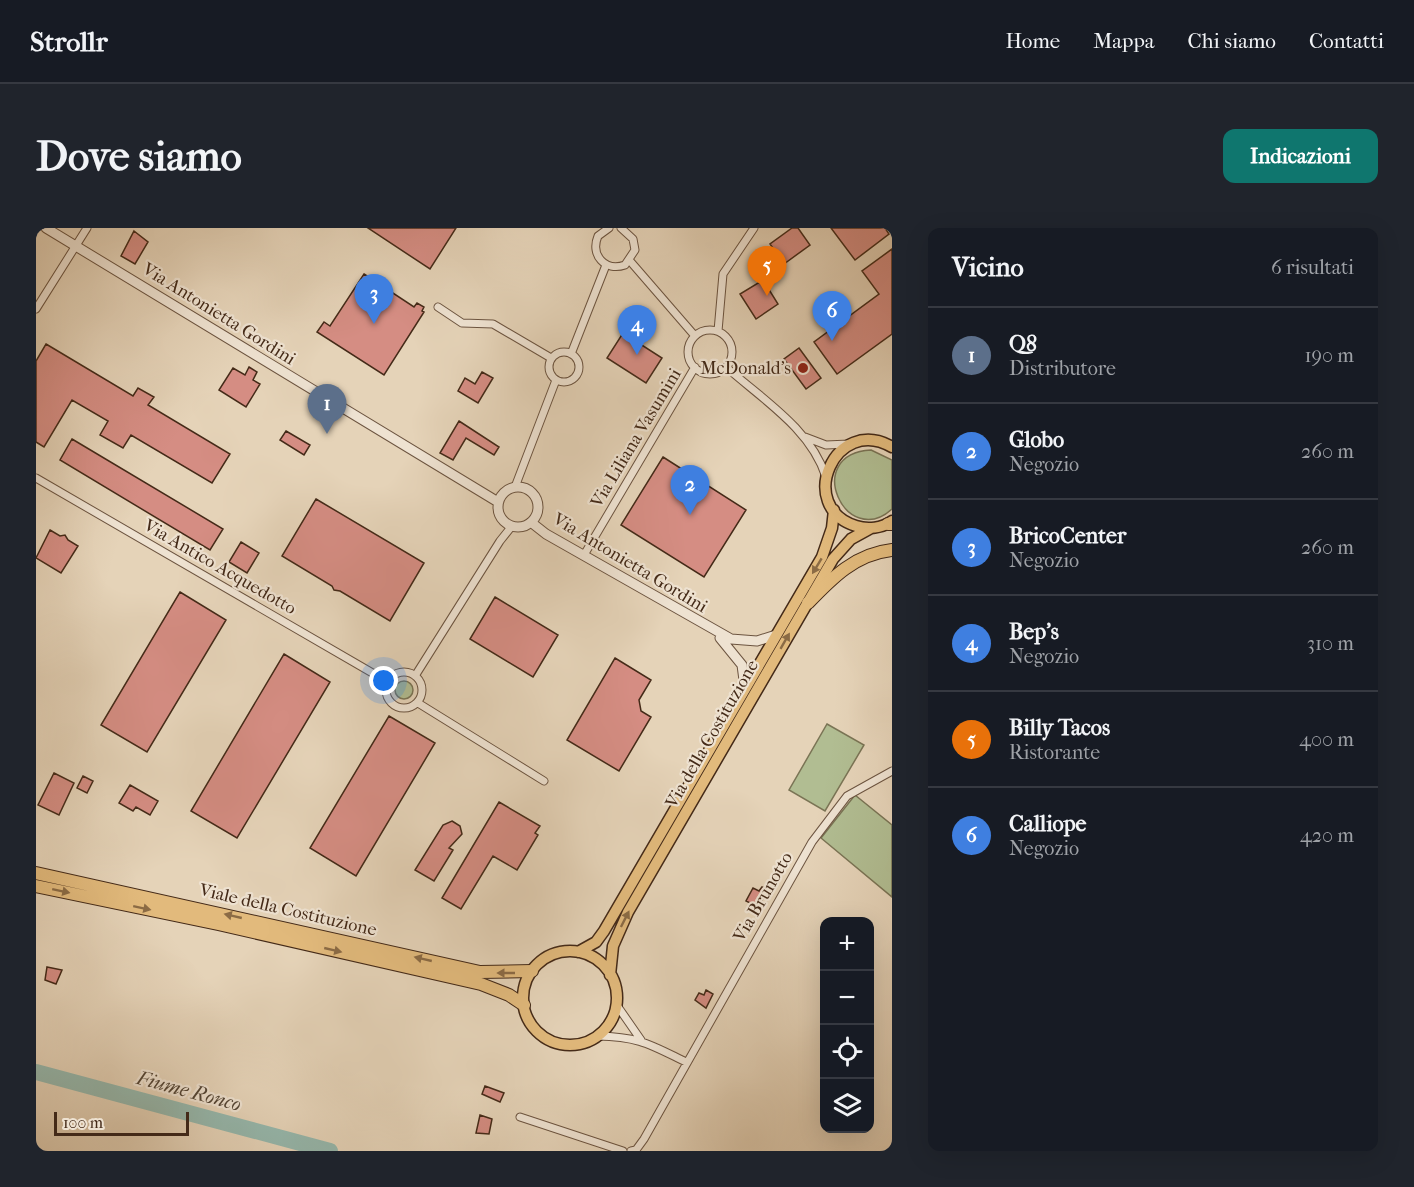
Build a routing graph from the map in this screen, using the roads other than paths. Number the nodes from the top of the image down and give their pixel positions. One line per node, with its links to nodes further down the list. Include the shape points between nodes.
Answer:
1 (46, 228): 7 (street, Via Antonietta Gordini)
2 (87, 228): 7 (street)
3 (609, 228): 6 (street)
4 (754, 228): 12 (street, via 723,274)
5 (625, 229): 8 (street, via 635,245)
6 (598, 231): 9 (street, via 595,249)
7 (75, 245): 11 (street); 27 (street, Via Antonietta Gordini)
8 (630, 261): 9 (street, via 619,267); 13 (street)
9 (606, 265): 14 (street)
10 (438, 307): 15 (street, via 462,322 493,324)
11 (36, 309)
12 (718, 331): 13 (street, via 706,330); 17 (street, via 732,346)
13 (695, 336): 16 (street, via 688,348)
14 (571, 354): 15 (street, via 558,353); 18 (street, via 577,361 577,375 570,381)
15 (551, 358): 18 (street, via 548,368)
16 (695, 367): 17 (street, via 707,374); 34 (street, Via Liliana Vasumini)
17 (726, 367): 19 (street)
18 (556, 380): 26 (street)
19 (805, 437): 22 (street, via 826,445); 24 (street)
20 (892, 437): 21 (main road)
21 (876, 441): 22 (main road); 23 (main road)
22 (851, 444): 24 (main road, via 832,460)
23 (892, 447)
24 (826, 477): 28 (main road, via 827,499)
25 (36, 478): 39 (street, Via Antico Acquedotto)
26 (515, 487): 27 (street, via 503,493); 29 (street, via 525,488 535,499 537,508)
27 (498, 502): 31 (street, via 499,514)
28 (834, 510): 32 (main road, via 850,524); 37 (main road, one-way to 37, via 822,557)
29 (532, 523): 31 (street); 34 (street, Via Antonietta Gordini)
30 (891, 523): 32 (main road)
31 (512, 526): 38 (street)
32 (871, 528): 35 (main road, Via della Costituzione, via 851,538)
33 (892, 550): 35 (highway, via 844,568)
34 (584, 555): 36 (street, Via Antonietta Gordini)
35 (808, 603): 48 (main road, Via della Costituzione, one-way to 35, via 613,946 628,912)
36 (711, 630): 37 (street, Via Antonietta Gordini, via 744,642); 40 (street, Via Antonietta Gordini, via 736,654)
37 (776, 635): 40 (main road)
38 (415, 676): 39 (street, via 404,672); 41 (street, via 423,692)
39 (388, 682): 41 (street, via 386,693 396,706 408,708)
40 (745, 688): 46 (main road, via 604,931 596,942)
41 (418, 703): 43 (street)
42 (892, 771): 53 (street, Via Brunotto, via 847,796 812,843)
43 (544, 780)
44 (36, 873): 47 (highway, Viale della Costituzione, one-way to 44, via 480,972)
45 (36, 885): 50 (highway, Viale della Costituzione, one-way to 50, via 481,984)
46 (578, 952): 47 (main road, via 556,954); 48 (main road, via 593,958)
47 (532, 971): 50 (main road, via 525,987)
48 (610, 975): 49 (main road, via 616,989)
49 (616, 1004): 51 (main road, via 610,1022); 52 (street)
50 (524, 1005): 51 (main road, via 533,1027 552,1041 575,1045)
51 (597, 1036): 52 (street)
52 (641, 1040): 53 (street)
53 (686, 1062): 56 (street, Via Brunotto, via 644,1139)
54 (520, 1118): 55 (street)
55 (623, 1151)
56 (631, 1151)

